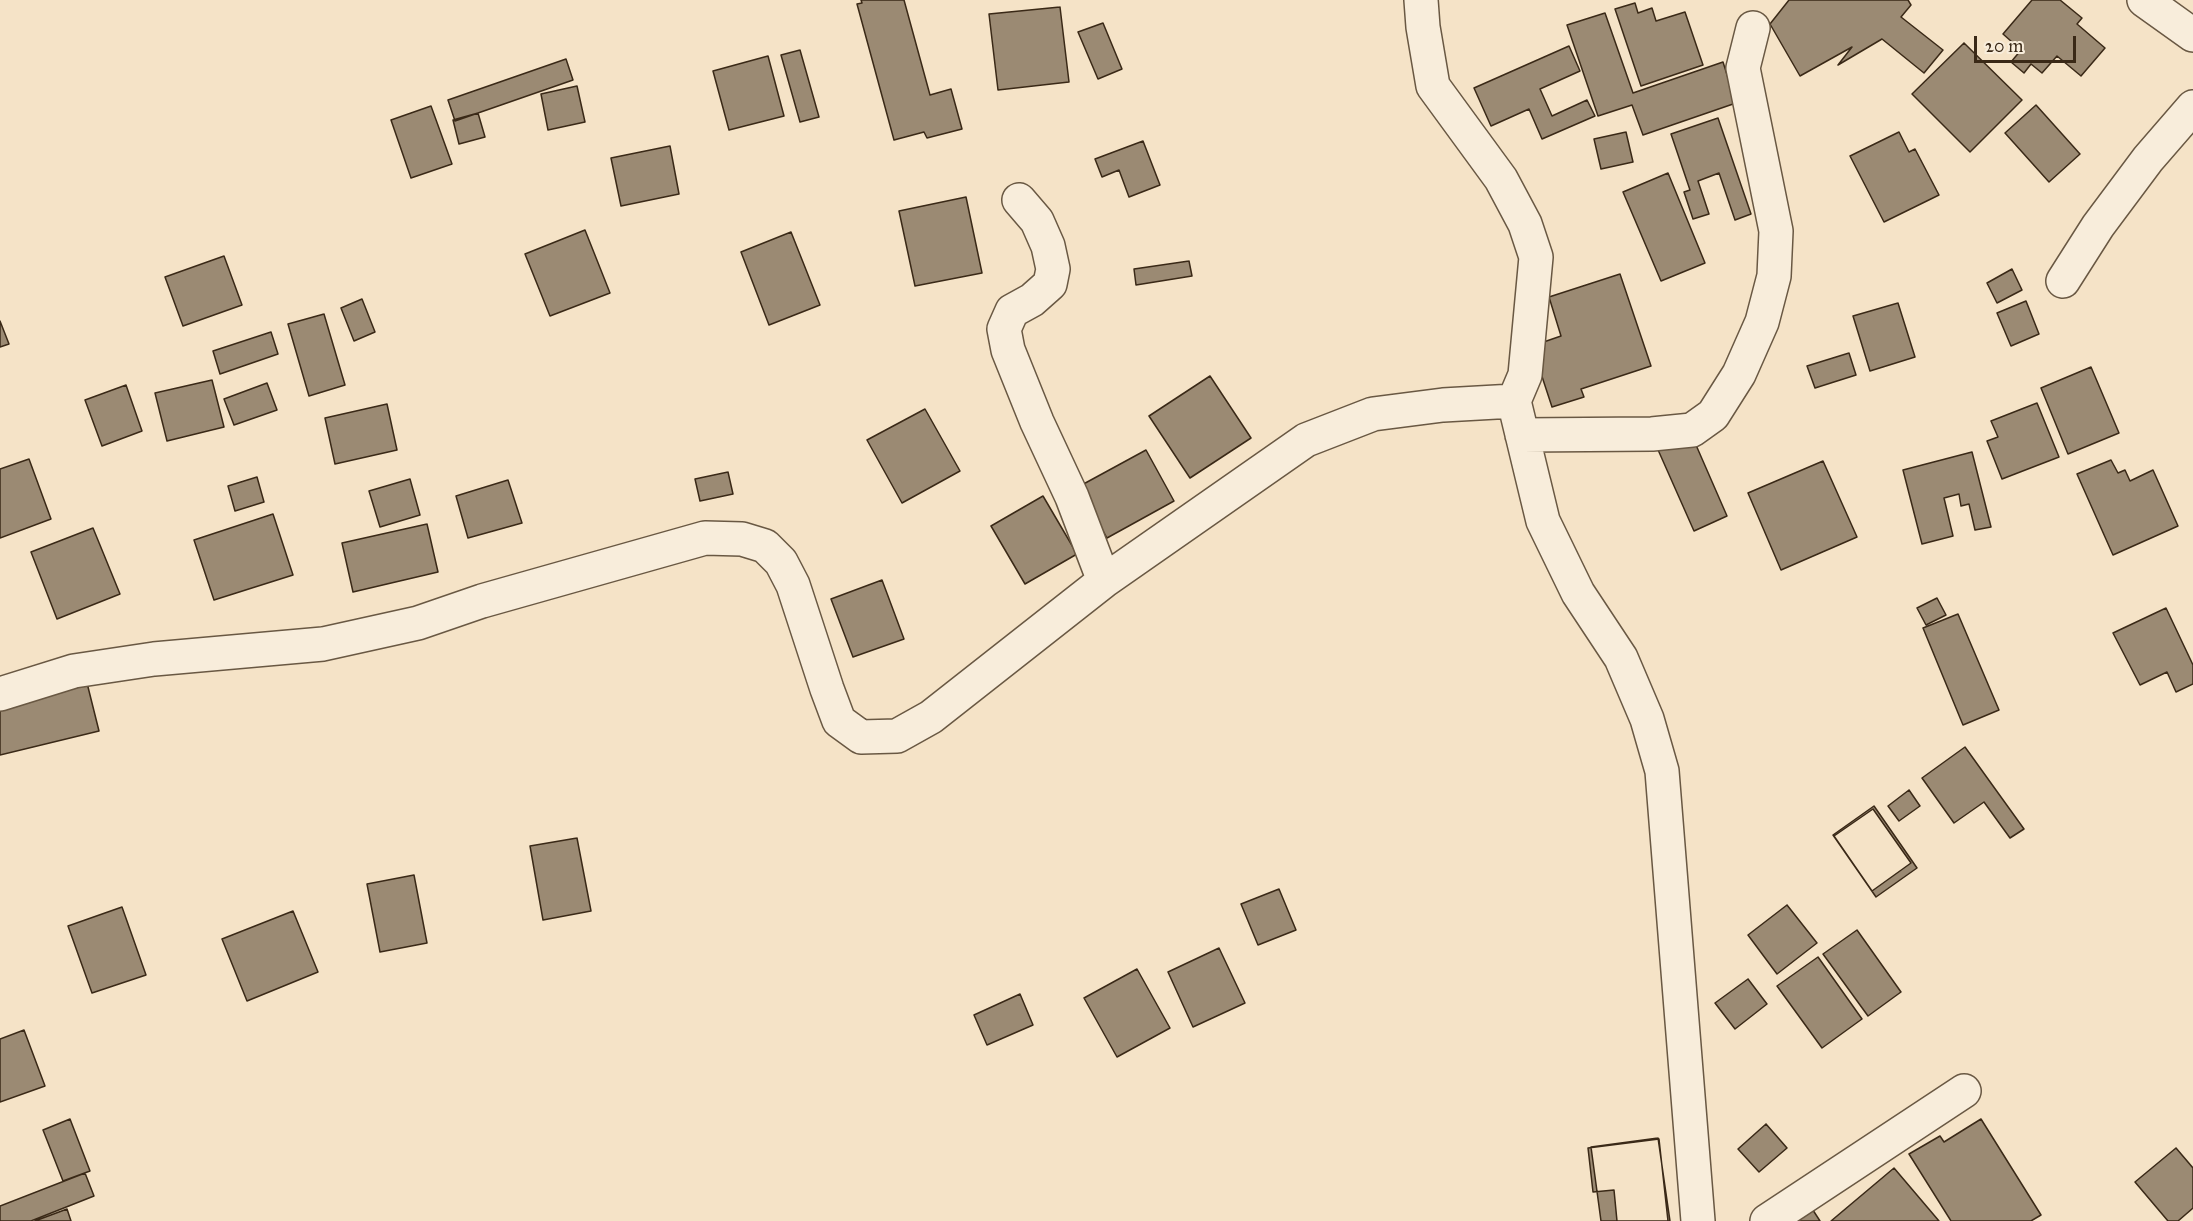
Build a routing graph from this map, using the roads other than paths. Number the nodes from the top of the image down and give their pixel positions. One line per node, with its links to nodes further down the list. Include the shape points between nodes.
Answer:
1 (1421, 0): 8 (street, via 1433,86 1501,179 1525,224 1536,257 1525,375)
2 (2144, 0): 4 (street)
3 (1752, 28): 9 (street, via 1743,68 1776,242 1774,276 1762,322 1739,374 1713,415 1692,430)
4 (2193, 35)
5 (2193, 107): 7 (street, via 2148,159)
6 (1019, 200): 10 (street, via 1037,221 1053,269 1050,284 1032,300 1012,310 1004,329 1008,350)
7 (2063, 281)
8 (1514, 401): 9 (street); 10 (street, via 1373,414 1306,440)
9 (1522, 435): 13 (street, via 1543,521 1578,593 1621,658 1647,719 1662,771)
10 (1104, 581): 11 (street, via 931,717 897,736 861,737 839,721 789,577 765,546 742,539 705,538 418,623 323,644 154,659 74,671)
11 (0, 694)
12 (1964, 1091): 14 (street)
13 (1698, 1221)
14 (1767, 1221)

